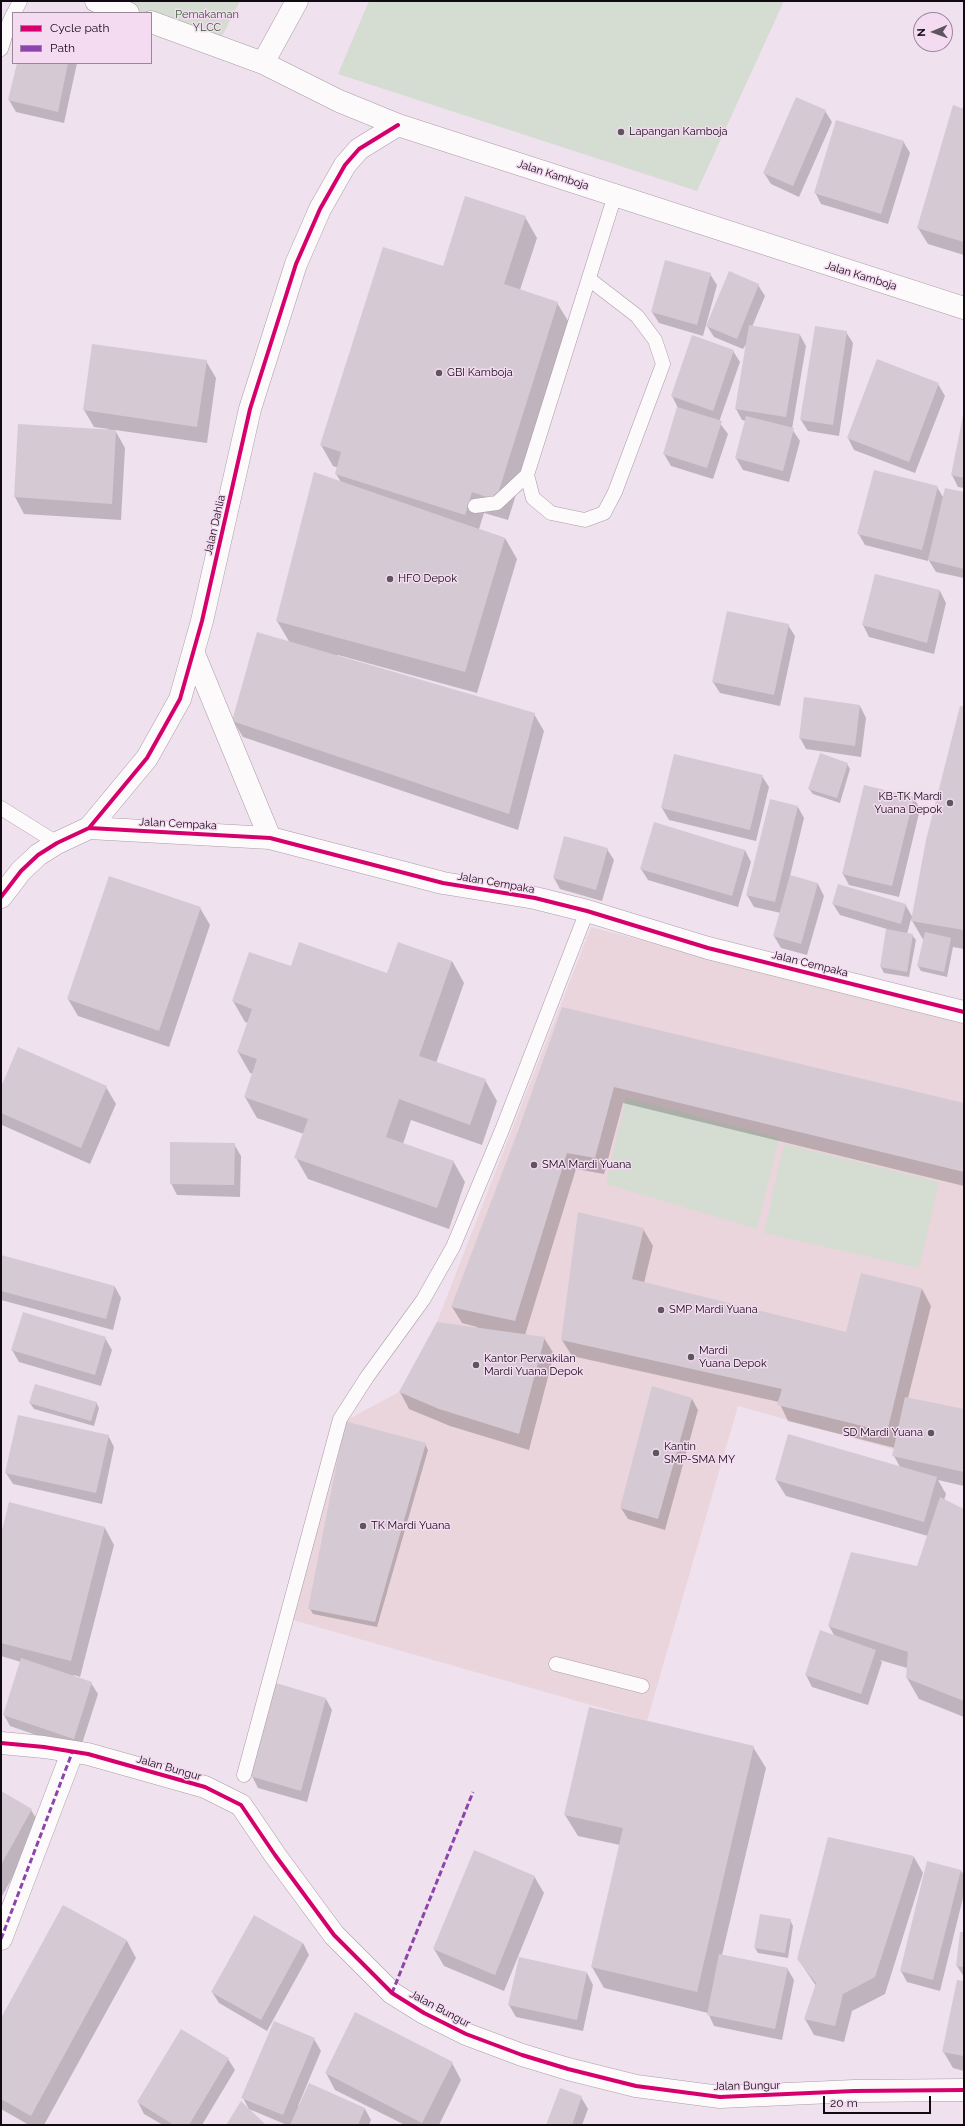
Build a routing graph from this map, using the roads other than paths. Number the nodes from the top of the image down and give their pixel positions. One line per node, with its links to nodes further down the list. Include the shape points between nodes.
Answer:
1 (20, 1): 4 (lane)
2 (96, 1): 5 (street)
3 (297, 1): 9 (street)
4 (14, 12)
5 (125, 12)
6 (12, 16): 8 (lane)
7 (152, 22): 9 (street, Jalan Kamboja)
8 (1, 50)
9 (263, 63): 10 (street, Jalan Kamboja, via 331,98)
10 (398, 125): 11 (street, Jalan Kamboja); 16 (street, Jalan Dahlia, via 359,149 344,165 320,209 296,264 250,409)
11 (615, 195): 12 (lane); 13 (street, Jalan Kamboja)
12 (590, 279): 14 (lane); 14 (lane, via 637,316 655,340 663,364 615,492 604,513 585,520 551,513 533,498)
13 (964, 308)
14 (526, 475): 15 (lane, via 497,503)
15 (475, 506)
16 (194, 654): 18 (street, Jalan Dahlia, via 180,699 147,758); 19 (street)
17 (1, 808): 20 (lane)
18 (89, 828): 19 (street, Jalan Cempaka); 20 (street, Jalan Dahlia)
19 (270, 838): 22 (street, Jalan Cempaka, via 443,883 535,898)
20 (57, 843): 21 (street, Jalan Dahlia, via 38,855 21,871)
21 (1, 897)
22 (586, 911): 23 (street, Jalan Cempaka, via 708,948); 28 (lane, via 502,1130 453,1247 423,1300 340,1419)
23 (964, 1012)
24 (556, 1664): 25 (lane)
25 (642, 1686)
26 (1, 1743): 27 (street, Jalan Bungur, via 44,1747)
27 (72, 1753): 29 (street); 30 (street, Jalan Bungur, via 88,1754 205,1787 241,1805 334,1935 392,1993 466,2034 568,2070 636,2086 720,2097 854,2091)
28 (244, 1775)
29 (1, 1939)
30 (964, 2090)

